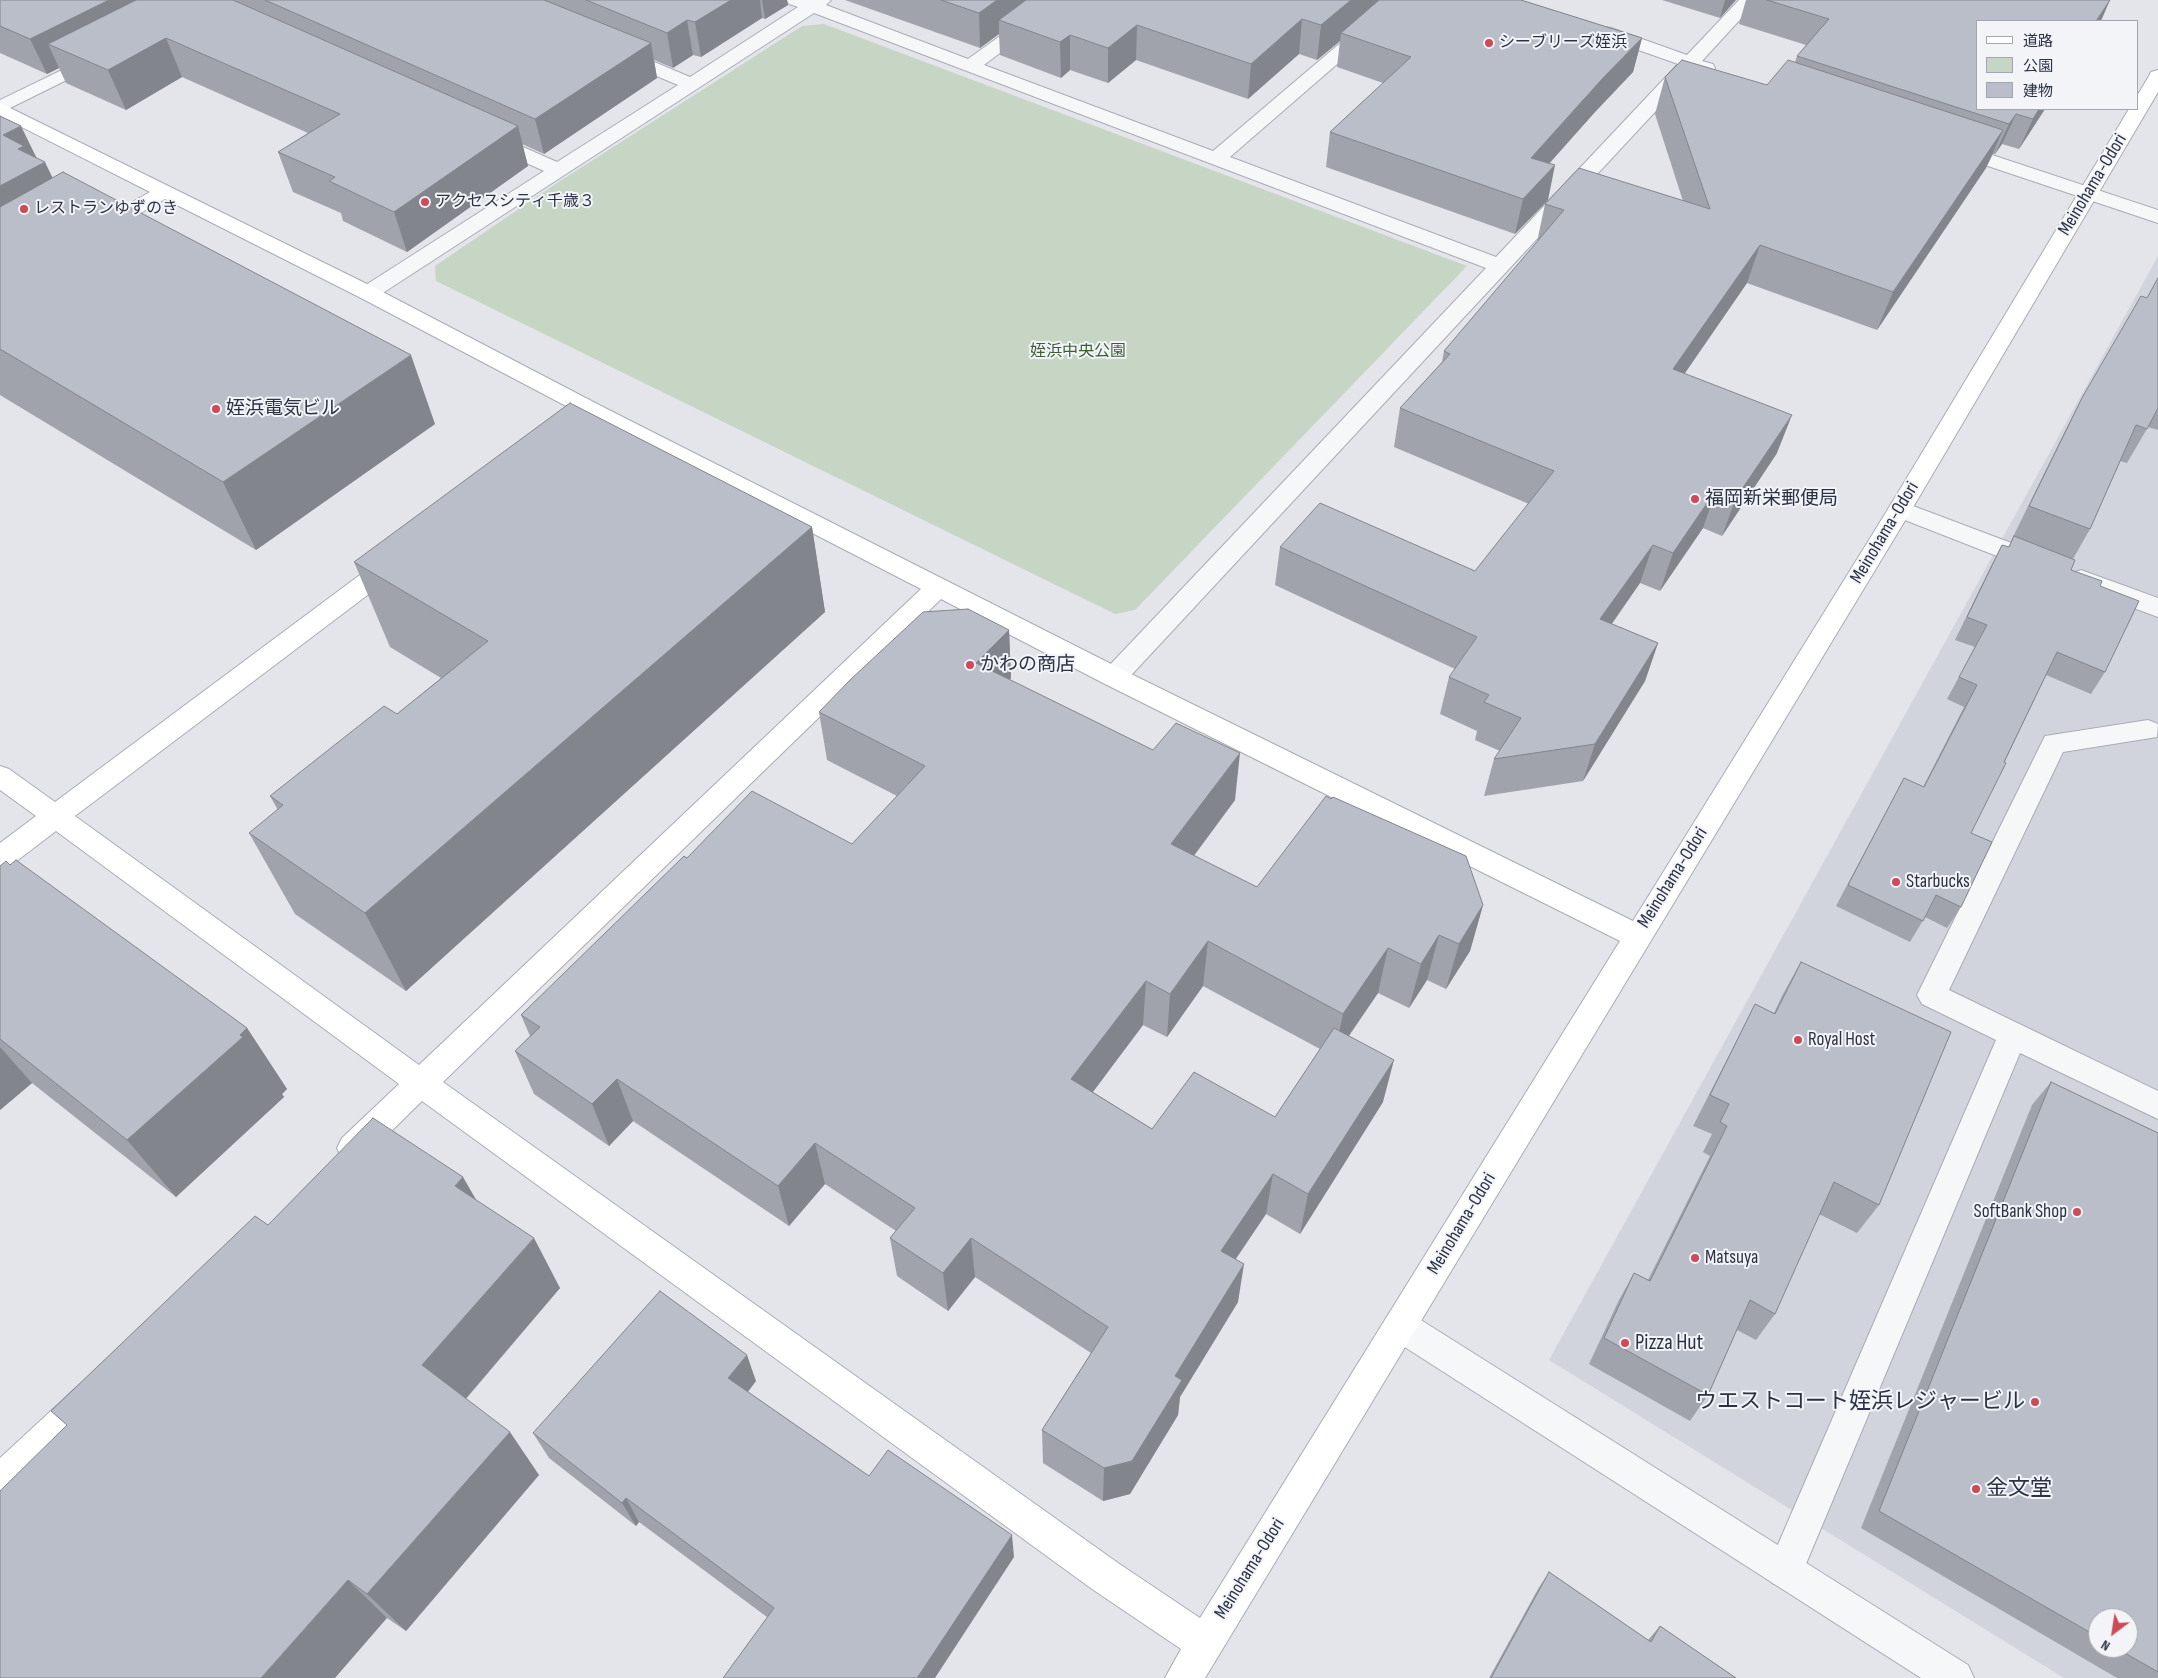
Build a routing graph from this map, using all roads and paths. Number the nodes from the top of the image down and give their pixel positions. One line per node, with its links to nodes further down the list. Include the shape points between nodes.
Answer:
1 (1061, 0): 9 (street)
2 (1402, 0): 18 (street)
3 (1749, 0): 8 (street)
4 (810, 2): 9 (street); 12 (street)
5 (1590, 28): 8 (street)
6 (609, 50): 12 (street)
7 (111, 51): 13 (street)
8 (1690, 63): 10 (street); 24 (street)
9 (970, 66): 18 (street)
10 (1719, 72)
11 (2158, 76): 14 (street, Meinohama-Odori)
12 (692, 84): 19 (street)
13 (0, 108): 20 (street)
14 (2138, 109)
15 (2138, 110): 21 (street, Meinohama-Odori)
16 (478, 134): 19 (street)
17 (1935, 142): 21 (street)
18 (1216, 159): 24 (street)
19 (559, 170): 25 (street)
20 (164, 192): 23 (street); 25 (street)
21 (2088, 193): 22 (street); 28 (street, Meinohama-Odori)
22 (2158, 217)
23 (89, 235)
24 (1500, 266): 32 (street)
25 (368, 294): 26 (street)
26 (595, 412): 27 (street); 30 (street)
27 (572, 429)
28 (1900, 509): 31 (street); 37 (street, Meinohama-Odori)
29 (413, 548): 35 (street)
30 (939, 586): 32 (street); 39 (street)
31 (2158, 608)
32 (1114, 677): 37 (street)
33 (2148, 730): 38 (street, via 2054,743 1932,994)
34 (0, 776): 35 (street)
35 (57, 815): 36 (street); 39 (street)
36 (0, 858)
37 (1637, 936): 42 (street, Meinohama-Odori)
38 (2013, 1035): 40 (street); 45 (street)
39 (421, 1084): 41 (street); 46 (street, via 1105,1576)
40 (2158, 1106)
41 (333, 1168)
42 (1401, 1326): 45 (street); 46 (street, Meinohama-Odori)
43 (108, 1380): 44 (street)
44 (0, 1482)
45 (1785, 1570): 48 (street)
46 (1204, 1643): 47 (street, Meinohama-Odori)
47 (1184, 1678)
48 (1955, 1678)

